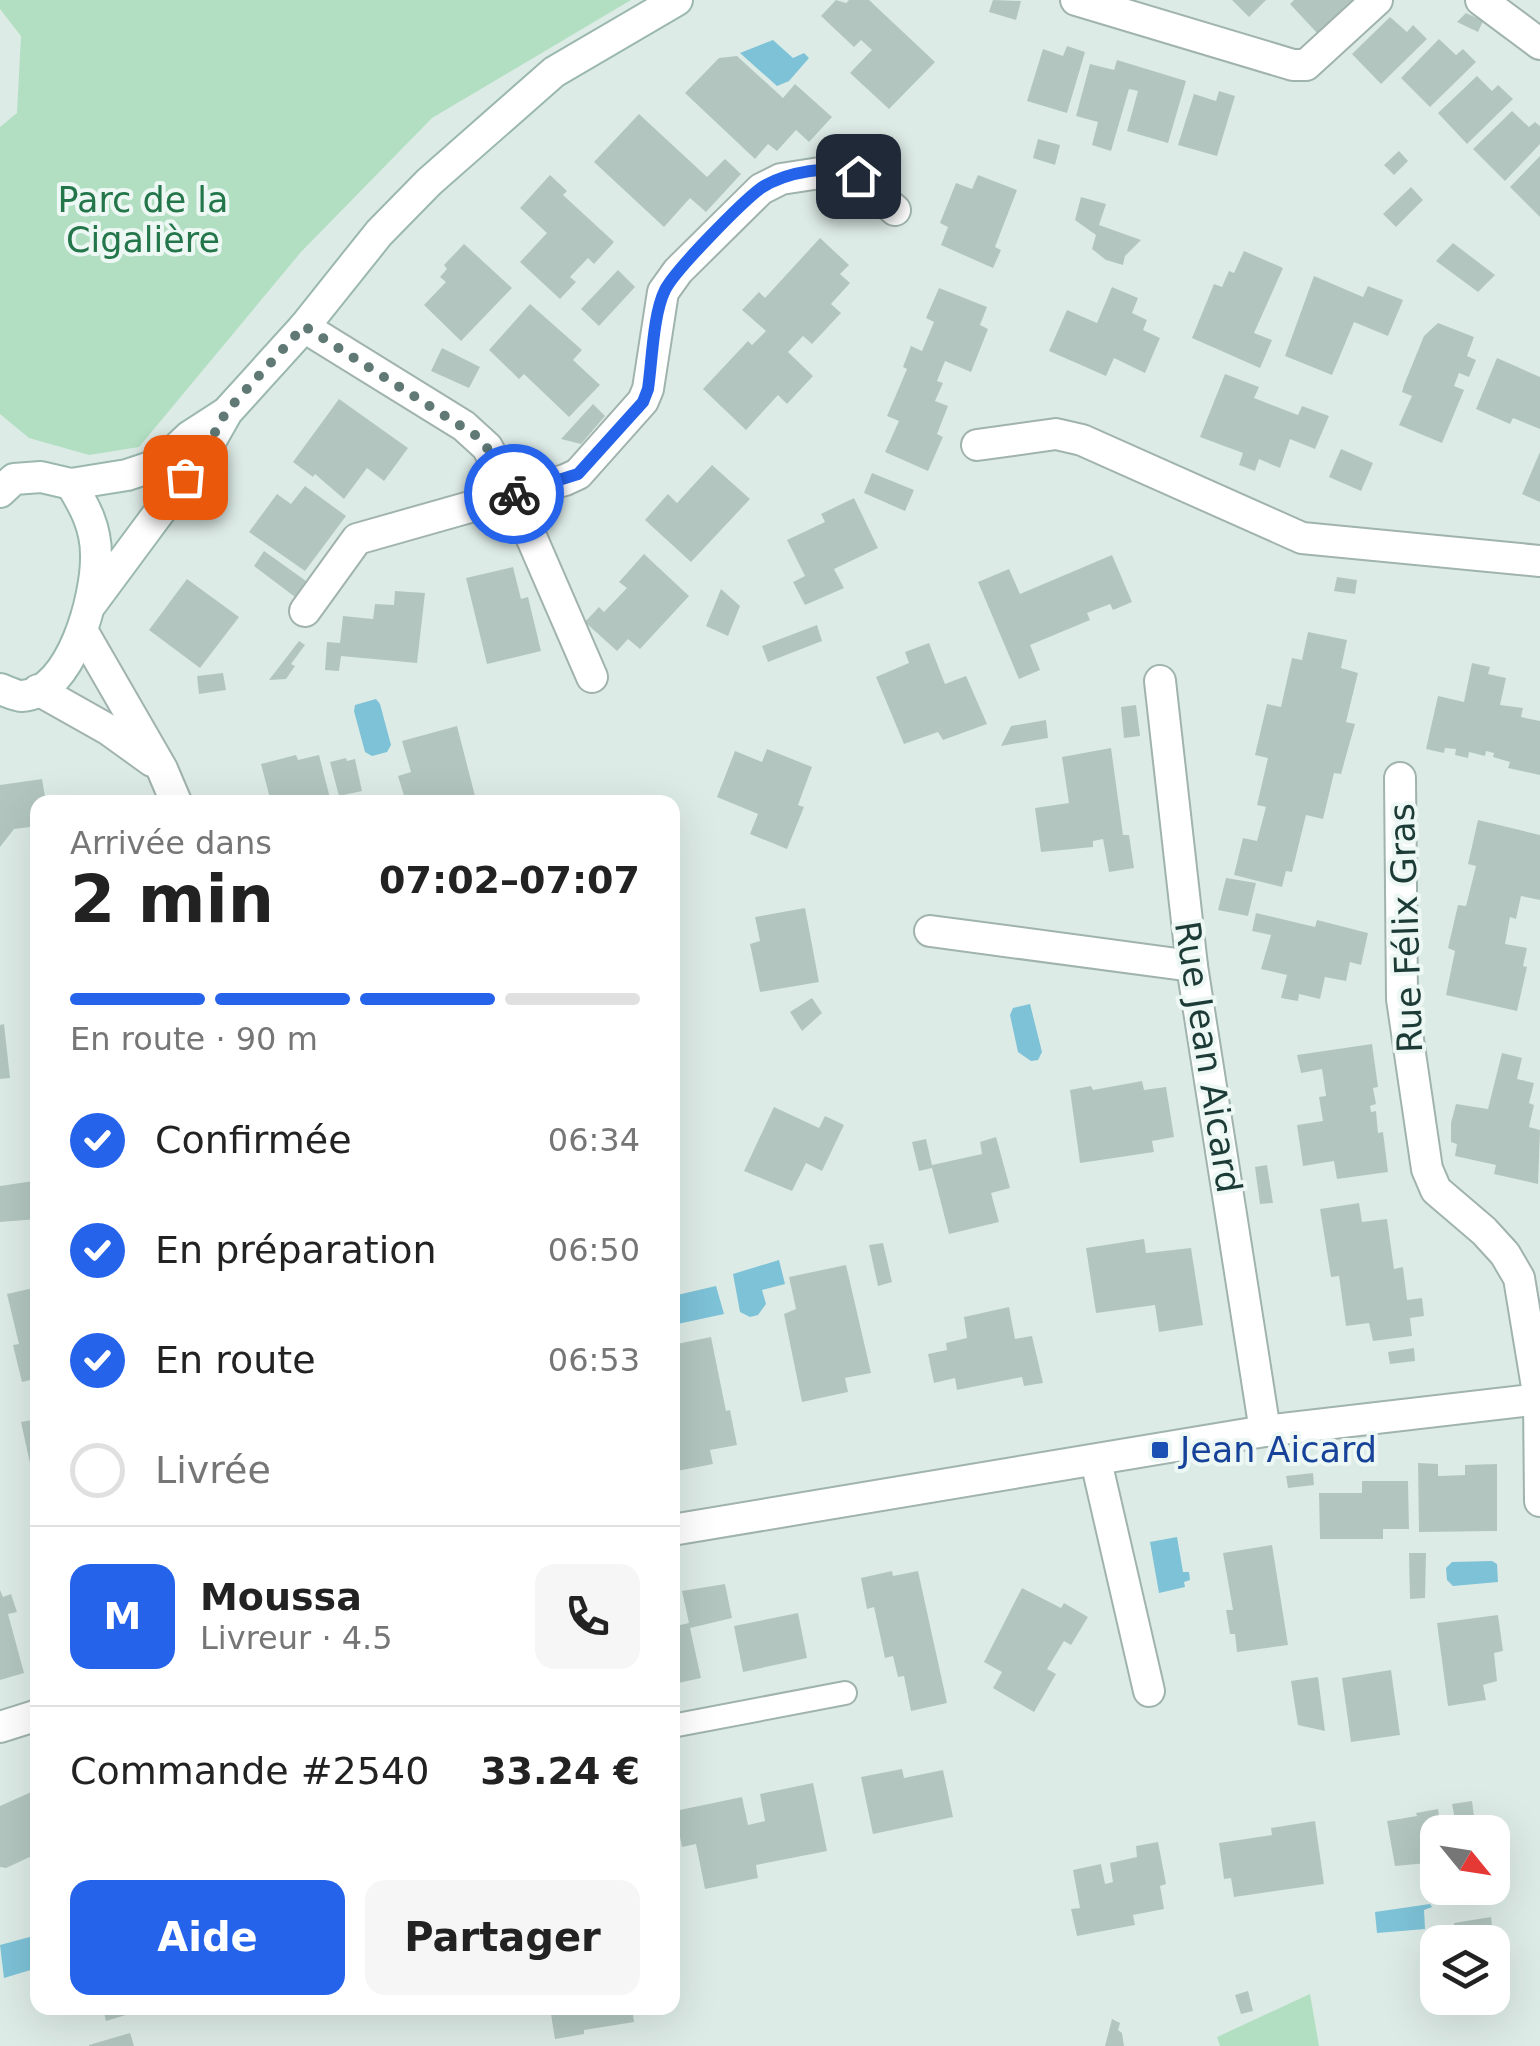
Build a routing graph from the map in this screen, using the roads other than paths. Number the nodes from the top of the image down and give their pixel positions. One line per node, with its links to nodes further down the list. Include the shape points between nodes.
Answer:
1 (677, 0): 7 (street, via 554,72 475,140 379,233)
2 (1076, 0): 3 (street, via 1293,65 1306,65)
3 (1377, 0)
4 (1480, 0): 5 (street)
5 (1540, 44)
6 (894, 210): 12 (street, via 846,169 761,188 664,292 643,402 578,474)
7 (304, 326): 8 (street); 12 (street, via 475,435)
8 (226, 412): 11 (street, via 160,464); 15 (street)
9 (977, 445): 13 (street, via 1056,434 1302,538)
10 (5, 482): 11 (street, via 41,476)
11 (72, 484): 15 (street, via 92,519 96,555)
12 (513, 495): 14 (street, via 358,539); 16 (street)
13 (1540, 561)
14 (306, 611)
15 (88, 618): 18 (street, via 60,671); 20 (street)
16 (592, 677)
17 (1160, 682): 24 (street, Rue Jean Aicard)
18 (38, 690): 19 (street, via 21,696); 20 (street)
19 (1, 691)
20 (162, 769): 22 (street)
21 (1400, 778): 25 (street, Rue Félix Gras, via 1402,999 1427,1169 1436,1190 1484,1231 1519,1278)
22 (173, 795)
23 (930, 931): 24 (street)
24 (1192, 966): 26 (street, Rue Jean Aicard)
25 (1540, 1399): 26 (street); 28 (street, Rue Félix Gras)
26 (1265, 1431): 27 (street)
27 (1096, 1461): 29 (street); 30 (street)
28 (1540, 1502)
29 (680, 1529)
30 (1149, 1691)
31 (845, 1693): 33 (lane)
32 (30, 1718): 34 (street)
33 (680, 1724)
34 (0, 1727)

